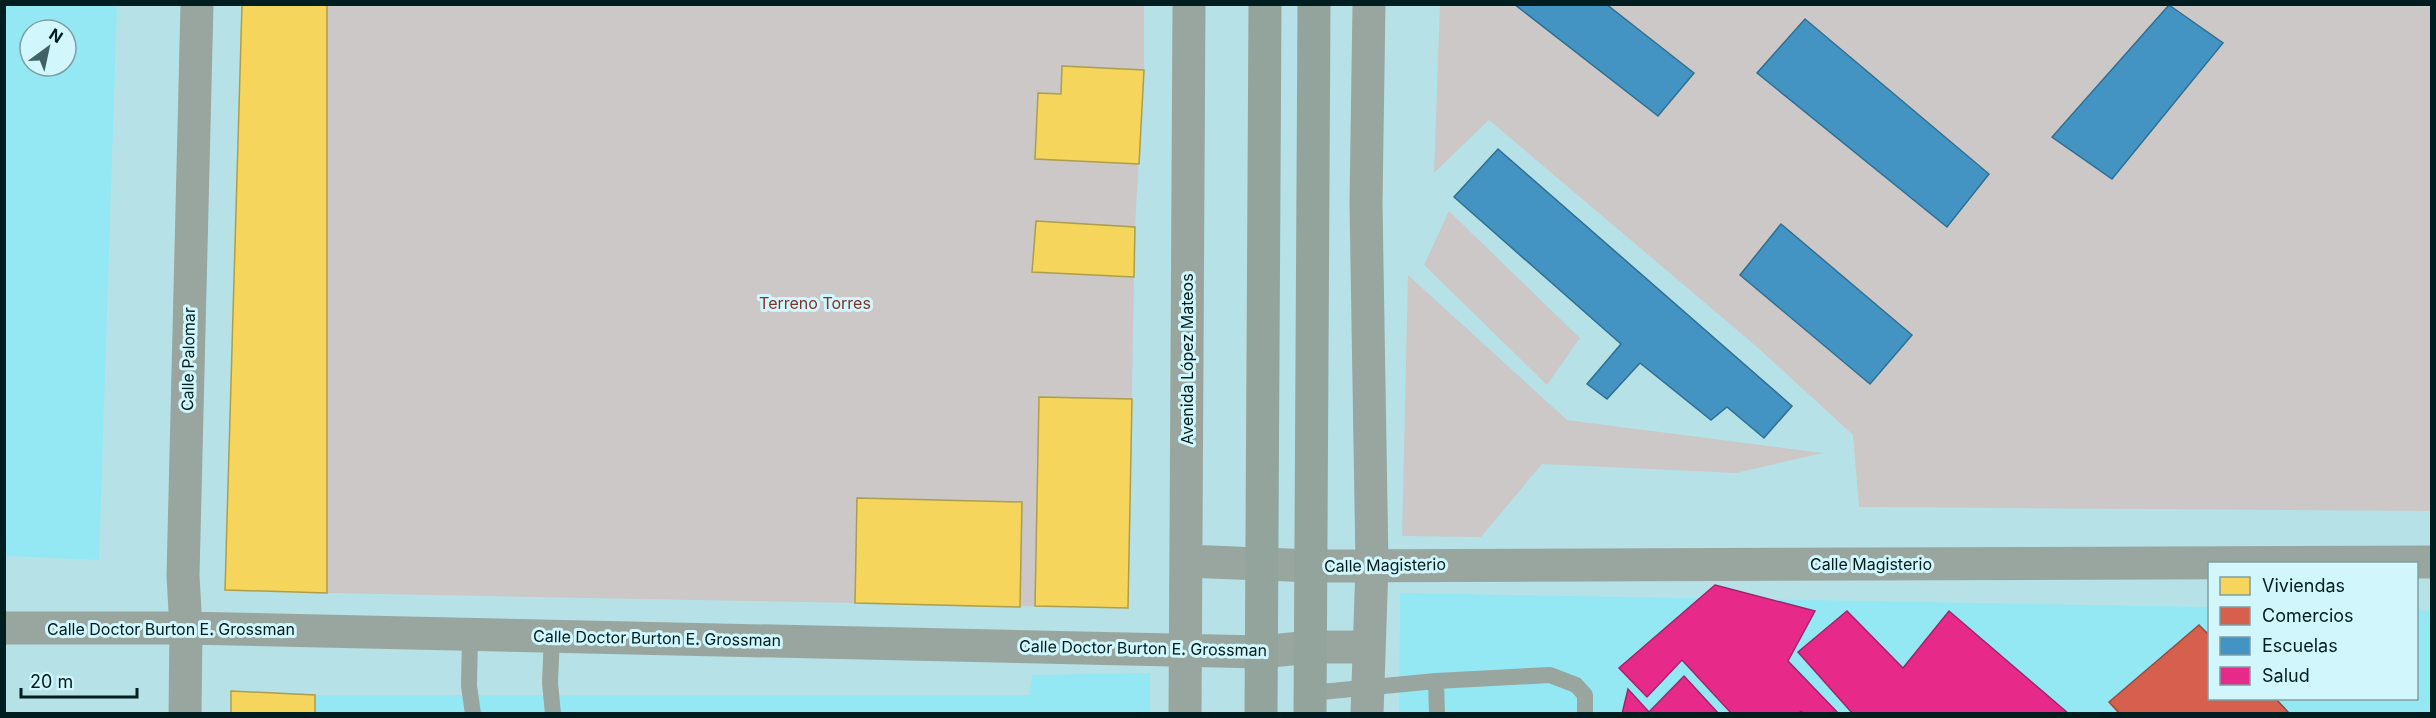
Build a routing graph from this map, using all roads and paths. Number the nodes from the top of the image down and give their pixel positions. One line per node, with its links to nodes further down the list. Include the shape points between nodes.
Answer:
1 (197, 4): 12 (street, Calle Palomar, via 183,564)
2 (1189, 4): 6 (street, Avenida López Mateos)
3 (1265, 4): 8 (main road)
4 (1314, 4): 10 (main road)
5 (1369, 4): 9 (street, via 1366,202)
6 (1186, 561): 8 (street, Calle Magisterio); 17 (street, Avenida López Mateos)
7 (2208, 563): 9 (street, Calle Magisterio)
8 (1262, 564): 10 (street, Calle Magisterio); 18 (main road)
9 (1372, 565): 10 (street, Calle Magisterio); 16 (street)
10 (1311, 566): 15 (main road)
11 (4, 628): 12 (street, Calle Doctor Burton E. Grossman)
12 (186, 628): 13 (street, Calle Doctor Burton E. Grossman); 22 (street, Calle Palomar)
13 (470, 634): 14 (street, Calle Doctor Burton E. Grossman); 23 (lane)
14 (552, 636): 17 (street, Calle Doctor Burton E. Grossman); 24 (lane)
15 (1310, 648): 16 (street, Calle Doctor Burton E. Grossman); 18 (street, Calle Doctor Burton E. Grossman); 21 (main road)
16 (1369, 648): 20 (street)
17 (1185, 649): 18 (street, Calle Doctor Burton E. Grossman); 25 (street, Avenida López Mateos)
18 (1261, 652): 26 (main road)
19 (1436, 681): 20 (lane); 27 (lane); 28 (lane, via 1550,675 1576,685 1585,695)
20 (1367, 701): 21 (lane)
21 (1310, 703)
22 (185, 714)
23 (473, 714)
24 (553, 714)
25 (1185, 714)
26 (1261, 714)
27 (1437, 714)
28 (1585, 714)

